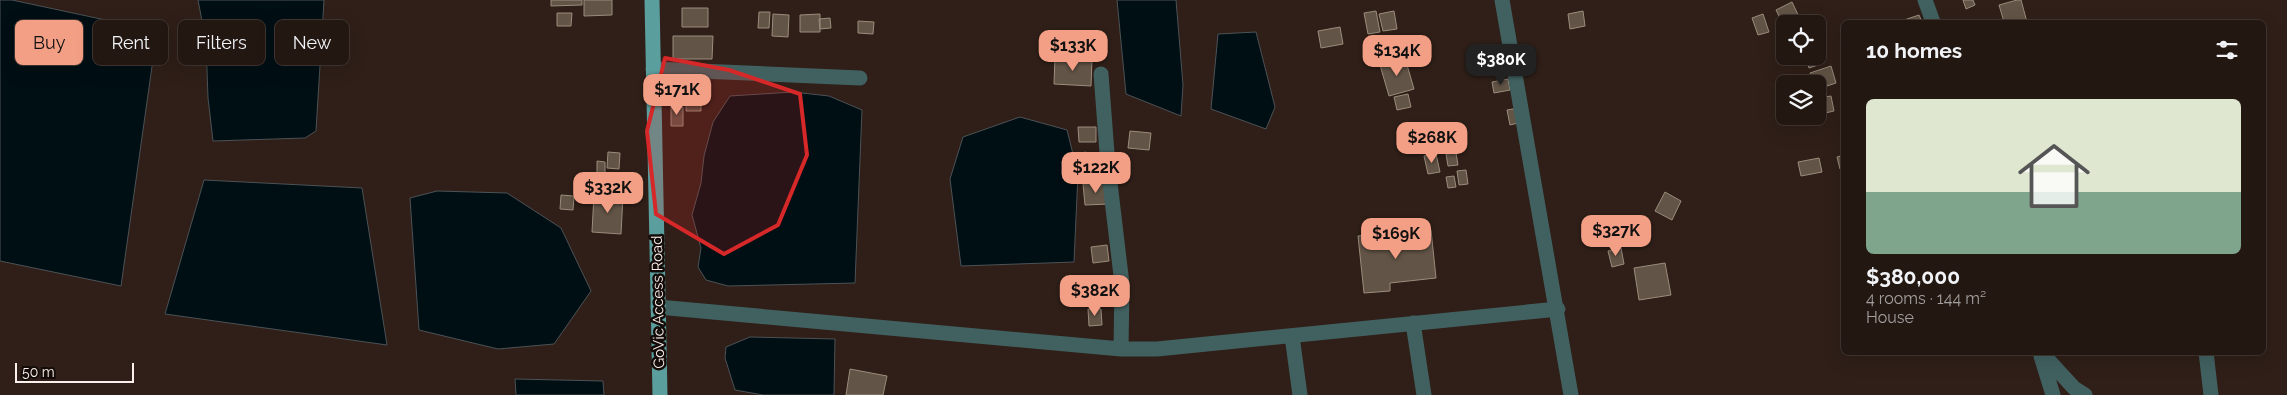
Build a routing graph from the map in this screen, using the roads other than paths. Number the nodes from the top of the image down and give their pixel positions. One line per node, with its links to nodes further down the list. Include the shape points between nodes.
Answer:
1 (652, 0): 5 (main road, GoVic Access Road)
2 (1502, 0): 9 (street)
3 (1925, 0): 4 (street)
4 (1932, 20)
5 (653, 69): 7 (street); 8 (main road, GoVic Access Road)
6 (1101, 74): 12 (street, via 1122,284)
7 (860, 78)
8 (658, 308): 12 (street); 16 (main road, GoVic Access Road)
9 (1558, 309): 10 (street); 19 (street)
10 (1414, 324): 11 (street); 18 (street)
11 (1292, 336): 12 (street, via 1156,350); 17 (street)
12 (1121, 349)
13 (2041, 355): 20 (street)
14 (2043, 355): 21 (street)
15 (2206, 355): 22 (street)
16 (660, 395)
17 (1300, 395)
18 (1424, 395)
19 (1571, 395)
20 (2053, 395)
21 (2085, 395)
22 (2211, 395)

